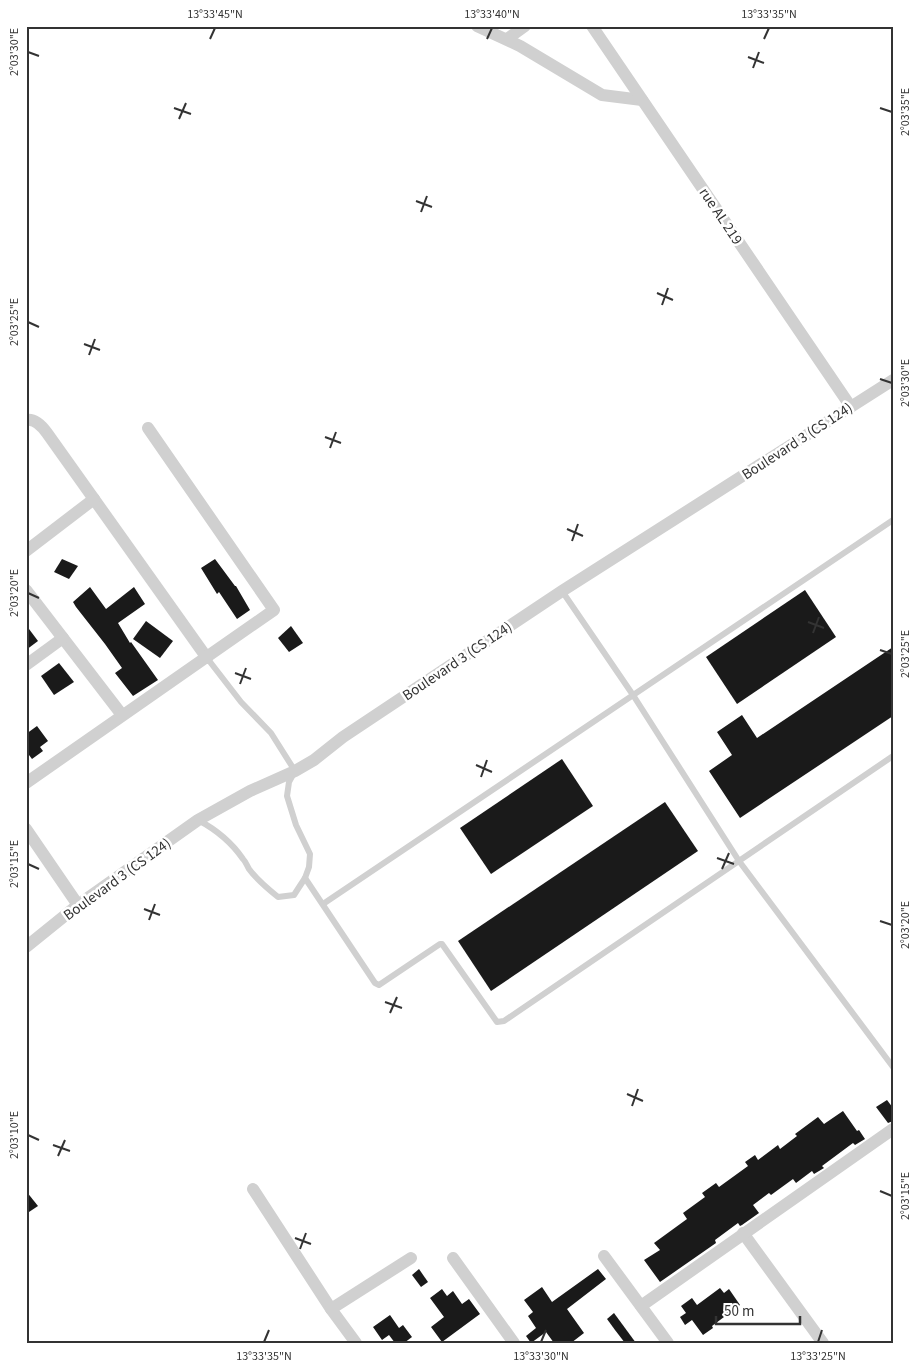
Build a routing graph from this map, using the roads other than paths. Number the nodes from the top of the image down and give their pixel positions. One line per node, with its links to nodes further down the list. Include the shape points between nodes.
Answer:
1 (477, 26): 4 (street)
2 (524, 26): 4 (street)
3 (592, 26): 5 (street, rue AL 219)
4 (499, 34): 5 (street, via 602,95)
5 (642, 100): 7 (street, rue AL 219)
6 (893, 380): 7 (street, Boulevard 3 (CS 124))
7 (851, 407): 14 (street, Boulevard 3 (CS 124))
8 (26, 420): 10 (street, via 40,424)
9 (148, 428): 16 (street, via 274,610)
10 (94, 499): 12 (street); 16 (street)
11 (893, 520): 18 (lane)
12 (26, 551)
13 (26, 590): 15 (street)
14 (562, 591): 18 (lane); 21 (street, Boulevard 3 (CS 124))
15 (63, 638): 17 (street); 19 (street)
16 (207, 658): 19 (street); 21 (lane, via 241,702 271,733)
17 (26, 665)
18 (633, 695): 25 (lane); 27 (lane)
19 (122, 715): 22 (street)
20 (893, 756): 25 (lane)
21 (295, 771): 23 (street, Boulevard 3 (CS 124)); 26 (lane, via 287,796 310,854)
22 (26, 783)
23 (198, 820): 26 (lane, via 226,841 264,885 278,896 294,895); 28 (street, Boulevard 3 (CS 124))
24 (26, 828): 28 (street)
25 (739, 861): 27 (lane, via 501,1022 497,1022 442,944 379,985 375,984); 30 (lane)
26 (305, 878): 27 (lane)
27 (323, 904)
28 (78, 905): 29 (street, Boulevard 3 (CS 124))
29 (26, 947)
30 (893, 1067)
31 (893, 1129): 33 (street)
32 (253, 1190): 38 (street)
33 (743, 1233): 37 (street); 42 (street)
34 (604, 1256): 37 (street)
35 (411, 1258): 38 (street)
36 (453, 1258): 40 (street)
37 (641, 1306): 41 (street)
38 (331, 1309): 39 (street)
39 (356, 1343)
40 (514, 1343)
41 (668, 1343)
42 (823, 1343)

